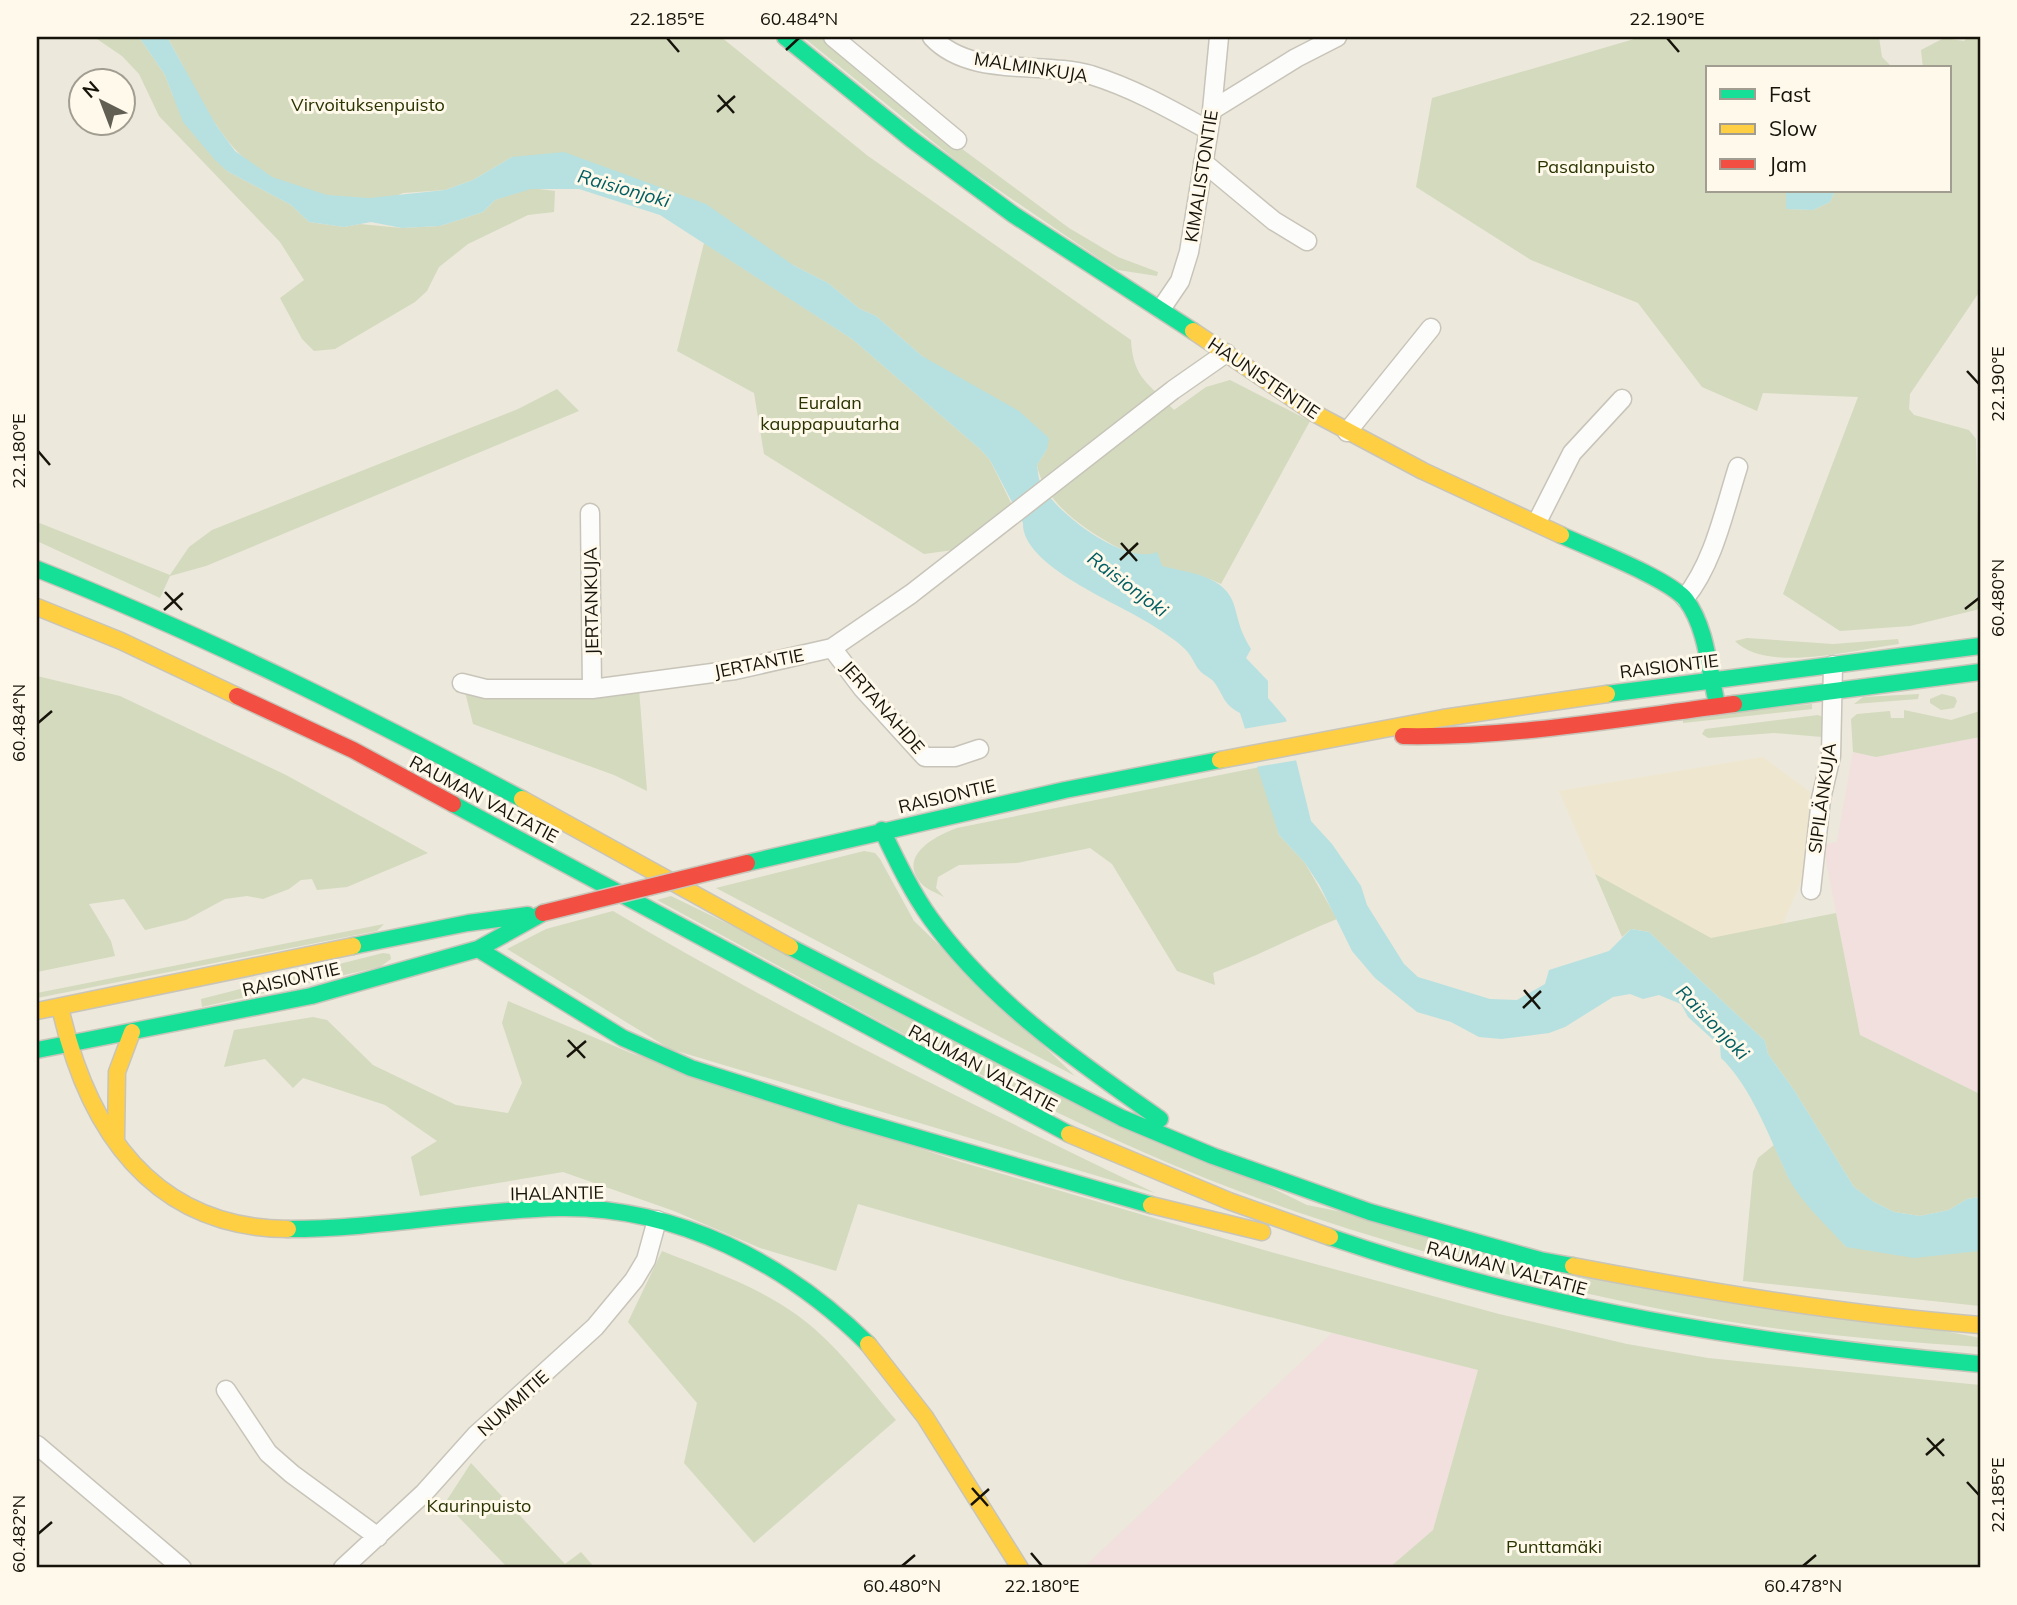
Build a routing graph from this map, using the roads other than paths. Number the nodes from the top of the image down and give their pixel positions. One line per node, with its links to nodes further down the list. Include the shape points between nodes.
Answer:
1 (785, 37): 11 (main road, HAUNISTENTIE, via 1014,215)
2 (833, 37): 8 (street)
3 (932, 37): 7 (street, MALMINKUJA, via 952,54 1013,66 1057,68 1124,86)
4 (1219, 37): 6 (street, KIMALISTONTIE)
5 (1337, 37): 6 (street)
6 (1212, 110): 7 (street, KIMALISTONTIE)
7 (1208, 130): 9 (street, KIMALISTONTIE)
8 (957, 140)
9 (1203, 162): 10 (street, via 1274,221); 11 (street, KIMALISTONTIE, via 1184,271)
10 (1307, 241)
11 (1161, 309): 13 (main road, HAUNISTENTIE)
12 (1431, 328): 15 (street)
13 (1226, 353): 15 (main road, HAUNISTENTIE); 23 (street, JERTANTIE, via 1048,486 1014,517)
14 (1622, 398): 18 (street, via 1572,453)
15 (1348, 432): 18 (main road, HAUNISTENTIE)
16 (1738, 467): 20 (street, via 1712,549 1698,583)
17 (590, 513): 28 (street, JERTANKUJA)
18 (1537, 522): 20 (main road, HAUNISTENTIE)
19 (37, 569): 43 (main road, RAUMAN VALTATIE, via 138,609 369,718 608,844 832,971 1122,1118)
20 (1685, 598): 26 (main road, via 1698,621)
21 (37, 607): 45 (main road, RAUMAN VALTATIE, via 353,750 1048,1125 1160,1175)
22 (1980, 646): 24 (main road, RAISIONTIE)
23 (832, 648): 28 (street, JERTANTIE, via 735,670); 32 (street, JERTANAHDE, via 925,757 955,757)
24 (1833, 665): 26 (main road, RAISIONTIE); 29 (street, SIPILÄNKUJA)
25 (1980, 672): 29 (main road, RAISIONTIE)
26 (1713, 680): 30 (main road); 31 (main road, RAISIONTIE, via 1443,718)
27 (462, 683): 28 (street, JERTANTIE, via 486,689)
28 (592, 689)
29 (1832, 692): 30 (main road, RAISIONTIE); 34 (street, SIPILÄNKUJA, via 1831,756 1821,799)
30 (1717, 704): 31 (main road, RAISIONTIE, via 1462,736)
31 (1364, 735): 33 (main road, RAISIONTIE, via 1220,758)
32 (979, 749)
33 (883, 830): 35 (main road, RAISIONTIE, bridge); 43 (main road, via 919,904 994,990 1056,1045)
34 (1811, 890)
35 (543, 914): 36 (main road, RAISIONTIE); 37 (main road, RAISIONTIE, via 468,923)
36 (478, 948): 39 (main road, RAISIONTIE, via 311,996); 45 (main road, via 624,1038 691,1068 1153,1206 1255,1231)
37 (60, 1007): 38 (main road, RAISIONTIE); 40 (main road, IHALANTIE)
38 (37, 1011)
39 (132, 1032): 40 (main road, RAISIONTIE); 42 (main road, via 114,1079)
40 (67, 1044): 41 (main road, RAISIONTIE); 42 (main road, IHALANTIE, via 90,1101)
41 (37, 1050)
42 (116, 1143): 44 (main road, IHALANTIE, via 148,1181 179,1203 215,1219 261,1229 419,1223 554,1209 627,1213)
43 (1213, 1156): 46 (main road, RAUMAN VALTATIE, via 1370,1212 1540,1260 1742,1298)
44 (657, 1220): 50 (street, NUMMITIE, via 646,1260 604,1318 476,1435); 53 (main road, IHALANTIE, via 718,1241 783,1275 857,1334 904,1388)
45 (1366, 1250): 47 (main road, RAUMAN VALTATIE, via 1542,1299 1622,1316 1803,1345)
46 (1980, 1325)
47 (1980, 1364)
48 (226, 1390): 50 (street, via 268,1453)
49 (37, 1445): 51 (street)
50 (378, 1537): 52 (street, NUMMITIE)
51 (182, 1568)
52 (342, 1568)
53 (1020, 1568)

